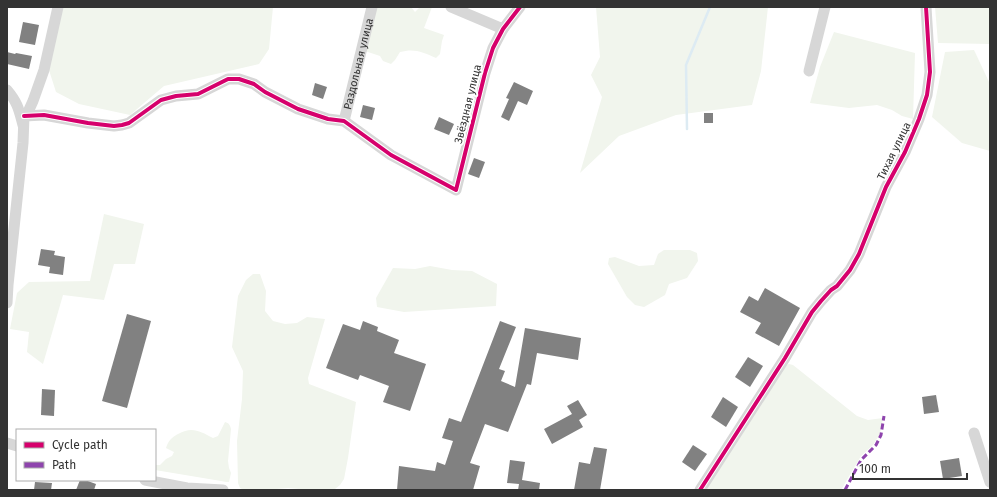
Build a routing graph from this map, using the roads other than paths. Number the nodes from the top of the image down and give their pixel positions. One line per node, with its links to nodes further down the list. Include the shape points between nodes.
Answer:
1 (58, 7): 10 (street, via 44,70 33,102)
2 (372, 7): 11 (street, Раздольная улица)
3 (451, 7): 7 (street)
4 (520, 7): 7 (street, Звёздная улица)
5 (825, 7): 8 (street)
6 (926, 7): 18 (street, Тихая улица, via 930,72 927,95 920,120 906,152 886,187 850,270 812,312)
7 (503, 29): 11 (street, Звёздная улица, via 485,72 456,190 391,155)
8 (809, 71)
9 (7, 90): 12 (street, via 18,107)
10 (24, 116): 11 (street, via 44,115 114,126 122,125 168,97 198,94 228,80 239,79 254,84 298,109 328,119); 12 (street)
11 (344, 121)
12 (24, 130): 13 (street)
13 (7, 303)
14 (974, 434): 16 (street)
15 (150, 481): 17 (street, via 187,488)
16 (990, 482)
17 (223, 490)
18 (700, 490)

